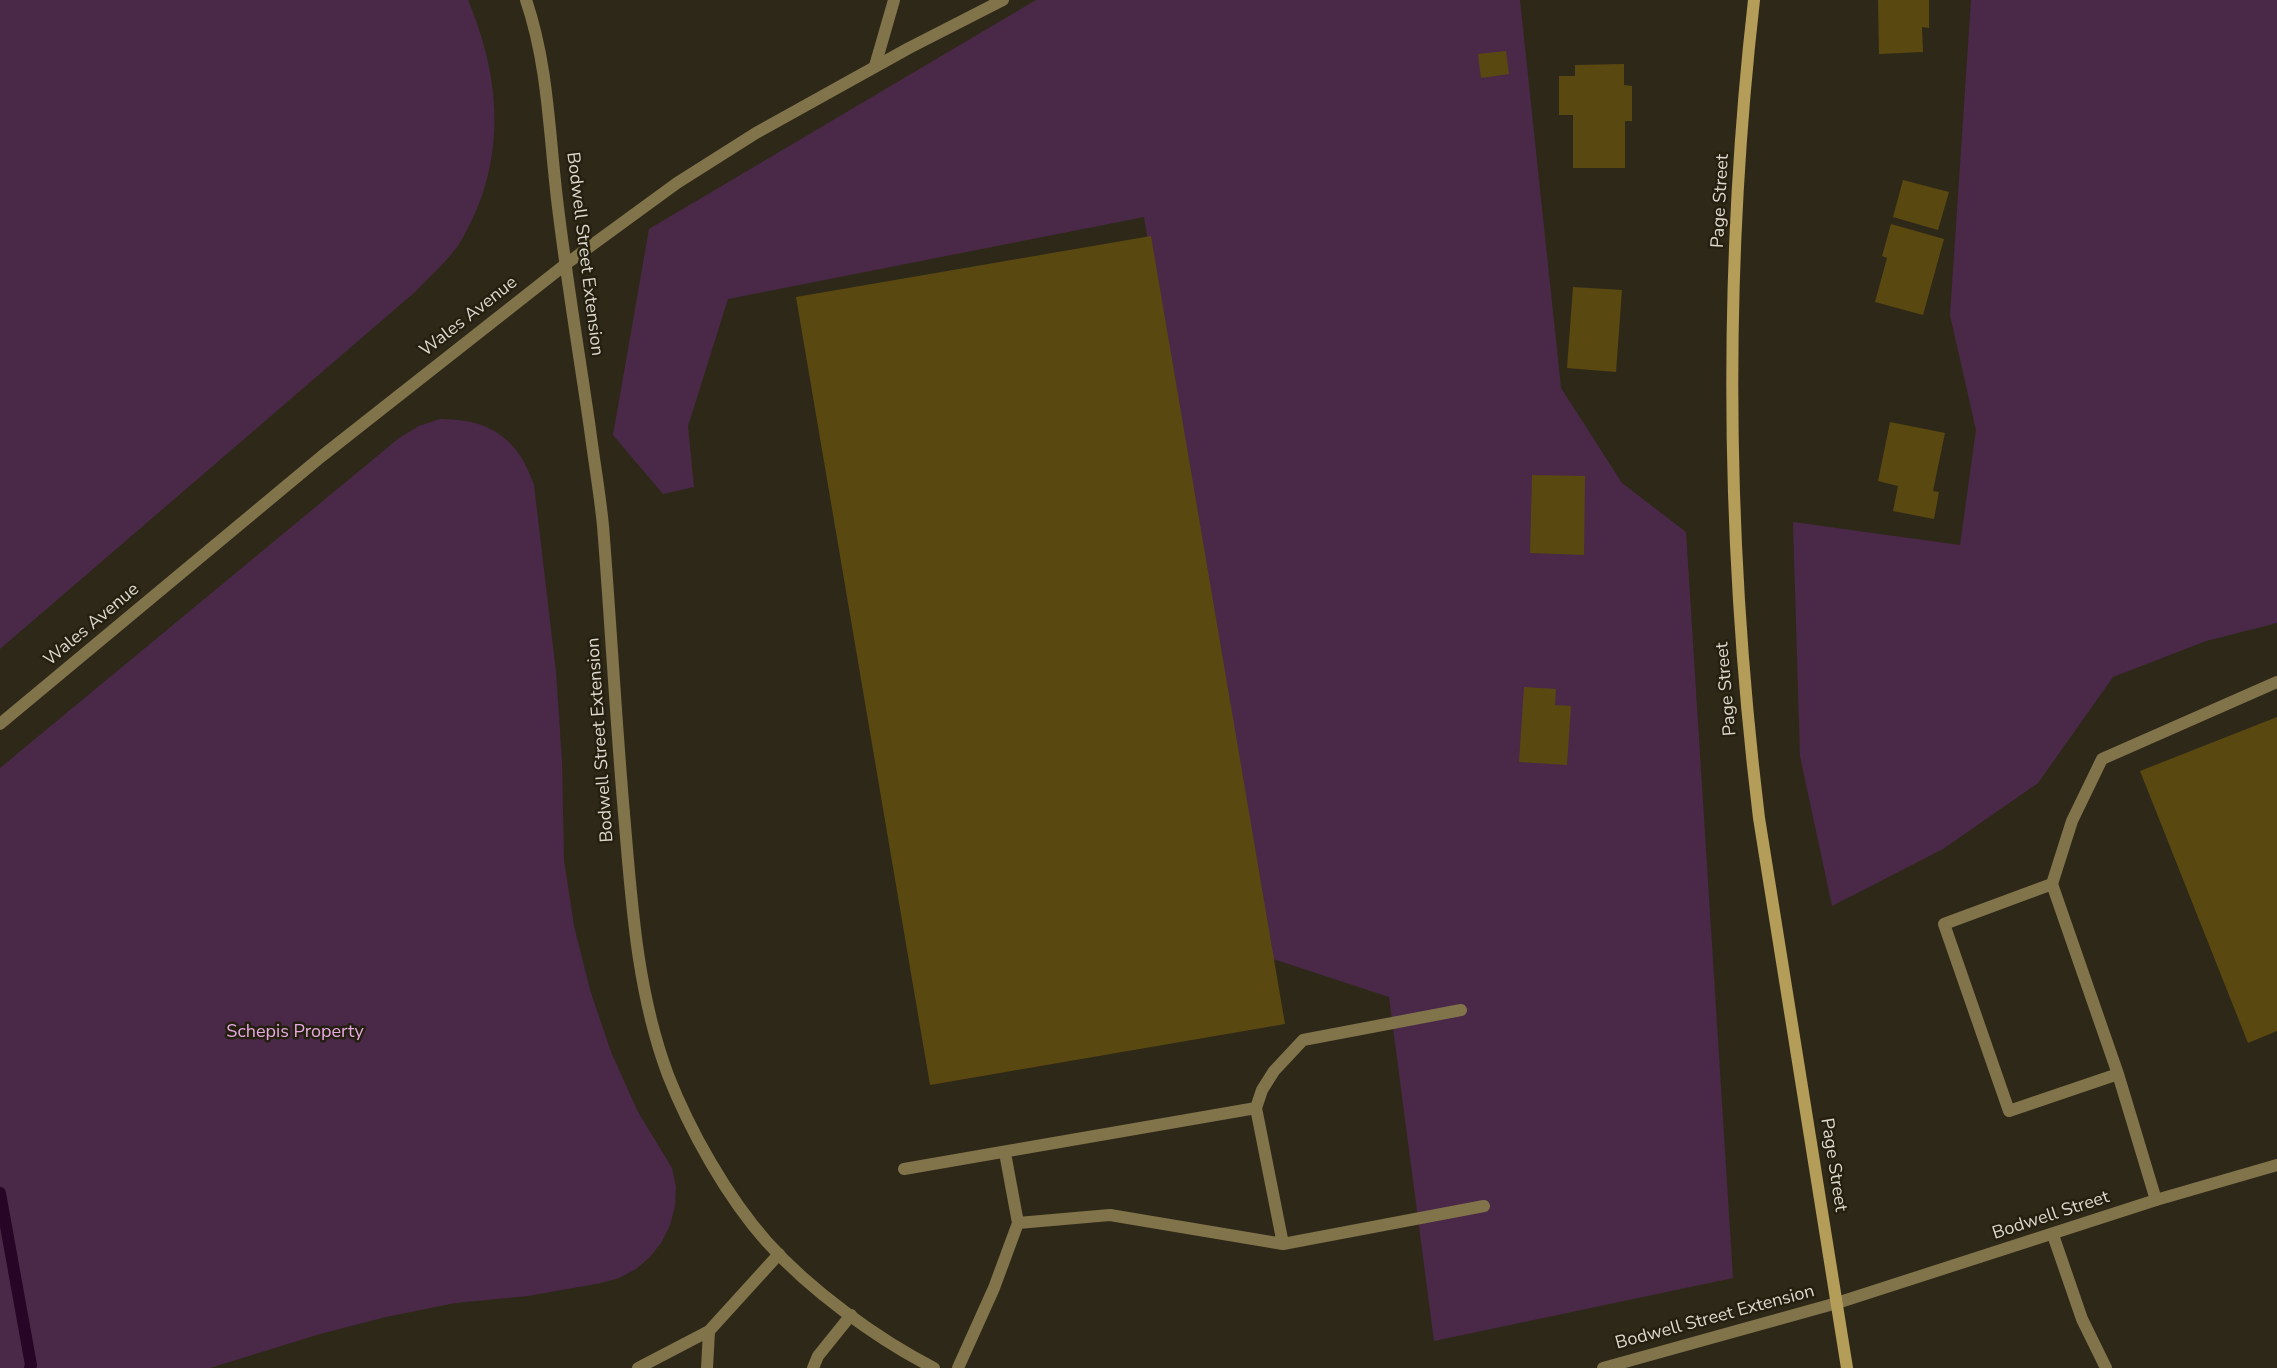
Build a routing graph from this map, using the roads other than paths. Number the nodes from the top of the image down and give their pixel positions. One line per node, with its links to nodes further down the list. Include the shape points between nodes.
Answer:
1 (526, 0): 6 (street, Bodwell Street Extension, via 534,23 550,113)
2 (894, 0): 5 (street)
3 (1003, 0): 5 (street, Wales Avenue)
4 (1754, 0): 22 (main road, Page Street, via 1742,135 1733,367 1732,473 1741,637 1759,818)
5 (875, 66): 6 (street, Wales Avenue, via 716,157)
6 (566, 264): 8 (street, Wales Avenue, via 322,456); 21 (street, Bodwell Street Extension, via 602,520 631,897 647,1003 682,1107 722,1182)
7 (2277, 682): 9 (street, via 2102,759 2072,821)
8 (0, 724)
9 (2052, 884): 11 (street); 11 (street, via 1944,924 2009,1111)
10 (1461, 1010): 12 (street, via 1303,1040 1274,1071)
11 (2118, 1074): 16 (street)
12 (1256, 1108): 13 (street); 20 (street)
13 (1005, 1153): 15 (street); 18 (street)
14 (2277, 1165): 16 (street, Bodwell Street)
15 (904, 1169)
16 (2156, 1200): 19 (street, Bodwell Street)
17 (1484, 1206): 20 (street)
18 (1018, 1223): 20 (street, via 1110,1215); 29 (street)
19 (2053, 1235): 22 (street, Bodwell Street); 32 (street, via 2082,1319)
20 (1283, 1244)
21 (780, 1254): 23 (street, Bodwell Street Extension); 24 (street)
22 (1837, 1303): 30 (street, Bodwell Street Extension); 31 (main road, Page Street)
23 (851, 1316): 27 (street, via 818,1356); 28 (street, Bodwell Street Extension)
24 (709, 1330): 25 (street); 26 (street)
25 (638, 1368)
26 (707, 1368)
27 (813, 1368)
28 (934, 1368)
29 (958, 1368)
30 (1603, 1368)
31 (1848, 1368)
32 (2106, 1368)

